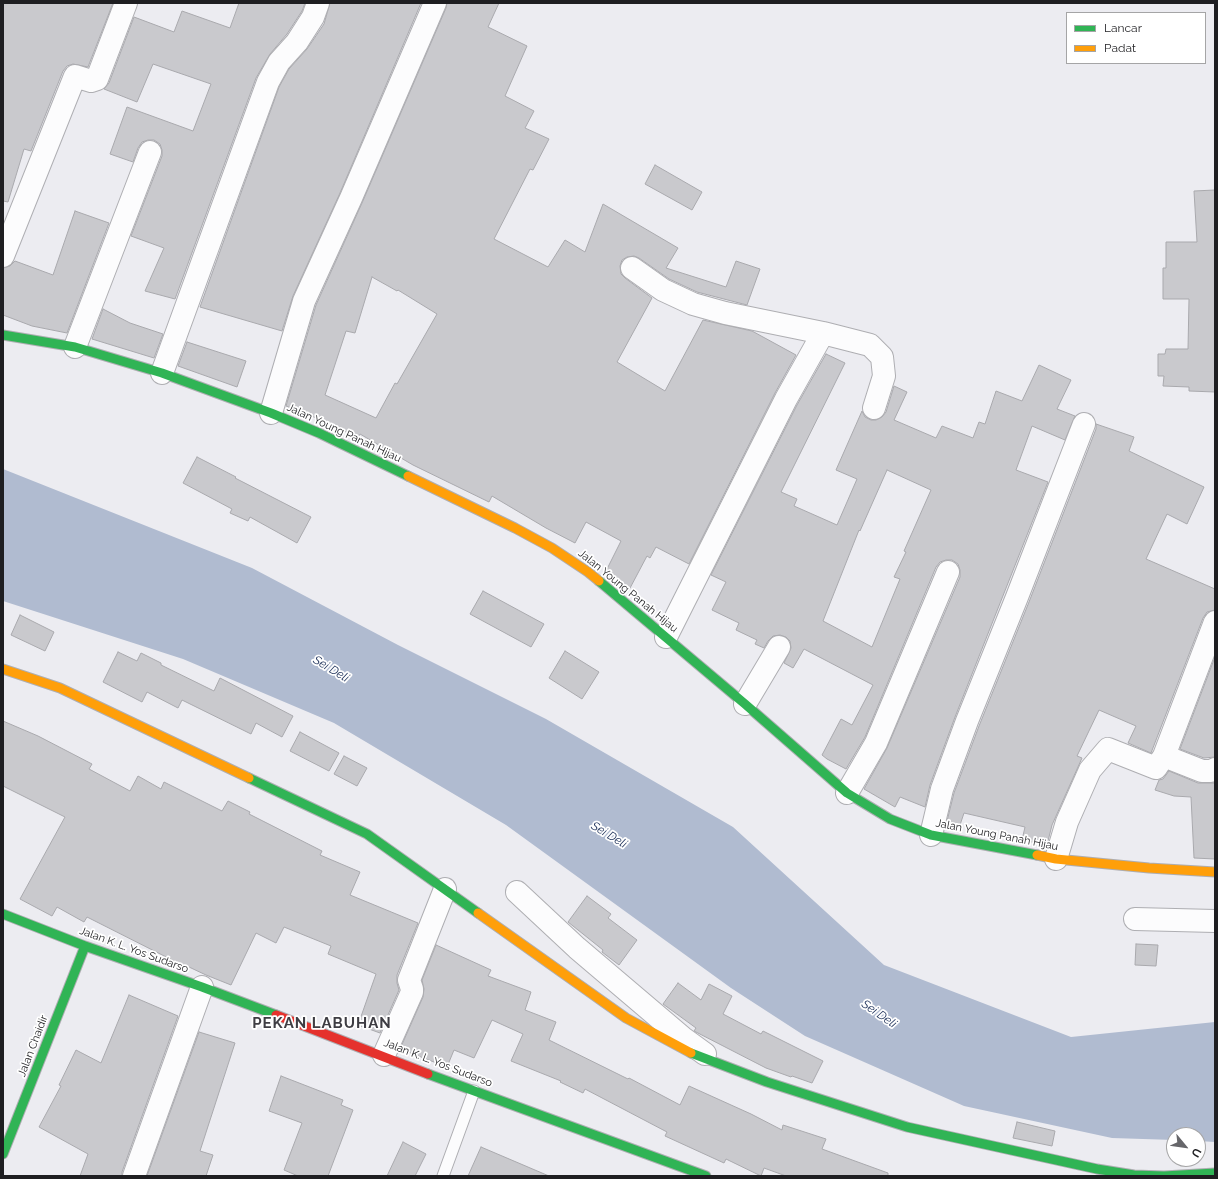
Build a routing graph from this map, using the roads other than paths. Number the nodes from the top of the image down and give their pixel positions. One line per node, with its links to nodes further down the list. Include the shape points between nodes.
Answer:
1 (126, 3): 5 (street, via 97,79 91,81 75,76)
2 (318, 3): 10 (street, via 313,17 297,42 279,62 268,82)
3 (435, 3): 12 (street, via 304,301)
4 (150, 152): 9 (street)
5 (3, 256)
6 (632, 268): 7 (street, via 662,290 693,304)
7 (823, 333): 11 (street, via 870,345 882,357 884,376); 16 (street, via 786,399)
8 (3, 335): 9 (main road, Jalan Young Panah Hijau)
9 (75, 348): 10 (main road, Jalan Young Panah Hijau)
10 (162, 373): 12 (main road, Jalan Young Panah Hijau)
11 (874, 408)
12 (270, 413): 16 (main road, Jalan Young Panah Hijau, via 319,433 516,528 552,548 588,572)
13 (1084, 424): 23 (street, via 942,788)
14 (948, 572): 22 (street, via 876,743)
15 (1215, 622): 20 (street)
16 (666, 638): 19 (main road, Jalan Young Panah Hijau)
17 (779, 647): 19 (street)
18 (3, 669): 26 (main road, via 60,688 367,834)
19 (745, 704): 22 (main road, Jalan Young Panah Hijau)
20 (1164, 756): 21 (street, via 1202,771); 24 (street, via 1156,768 1108,749 1090,770)
21 (1215, 769)
22 (847, 793): 23 (main road, Jalan Young Panah Hijau, via 890,819)
23 (931, 835): 24 (main road, Jalan Young Panah Hijau)
24 (1056, 859): 25 (main road, Jalan Young Panah Hijau)
25 (1215, 872)
26 (445, 889): 33 (street, via 409,980 412,989 410,997); 34 (main road, via 626,1018 687,1052)
27 (517, 892): 34 (street, via 577,948)
28 (3, 914): 31 (main road, Jalan K. L. Yos Sudarso)
29 (1135, 919): 30 (street)
30 (1215, 921)
31 (85, 946): 32 (main road, Jalan K. L. Yos Sudarso); 36 (main road, Jalan Chaidir)
32 (202, 987): 33 (main road, Jalan K. L. Yos Sudarso); 38 (street)
33 (384, 1056): 35 (main road, Jalan K. L. Yos Sudarso)
34 (715, 1063): 37 (main road, via 907,1127 1096,1169 1134,1175)
35 (474, 1091): 39 (lane); 40 (main road, Jalan K. L. Yos Sudarso)
36 (3, 1154)
37 (1215, 1173)
38 (134, 1176)
39 (443, 1176)
40 (706, 1176)

